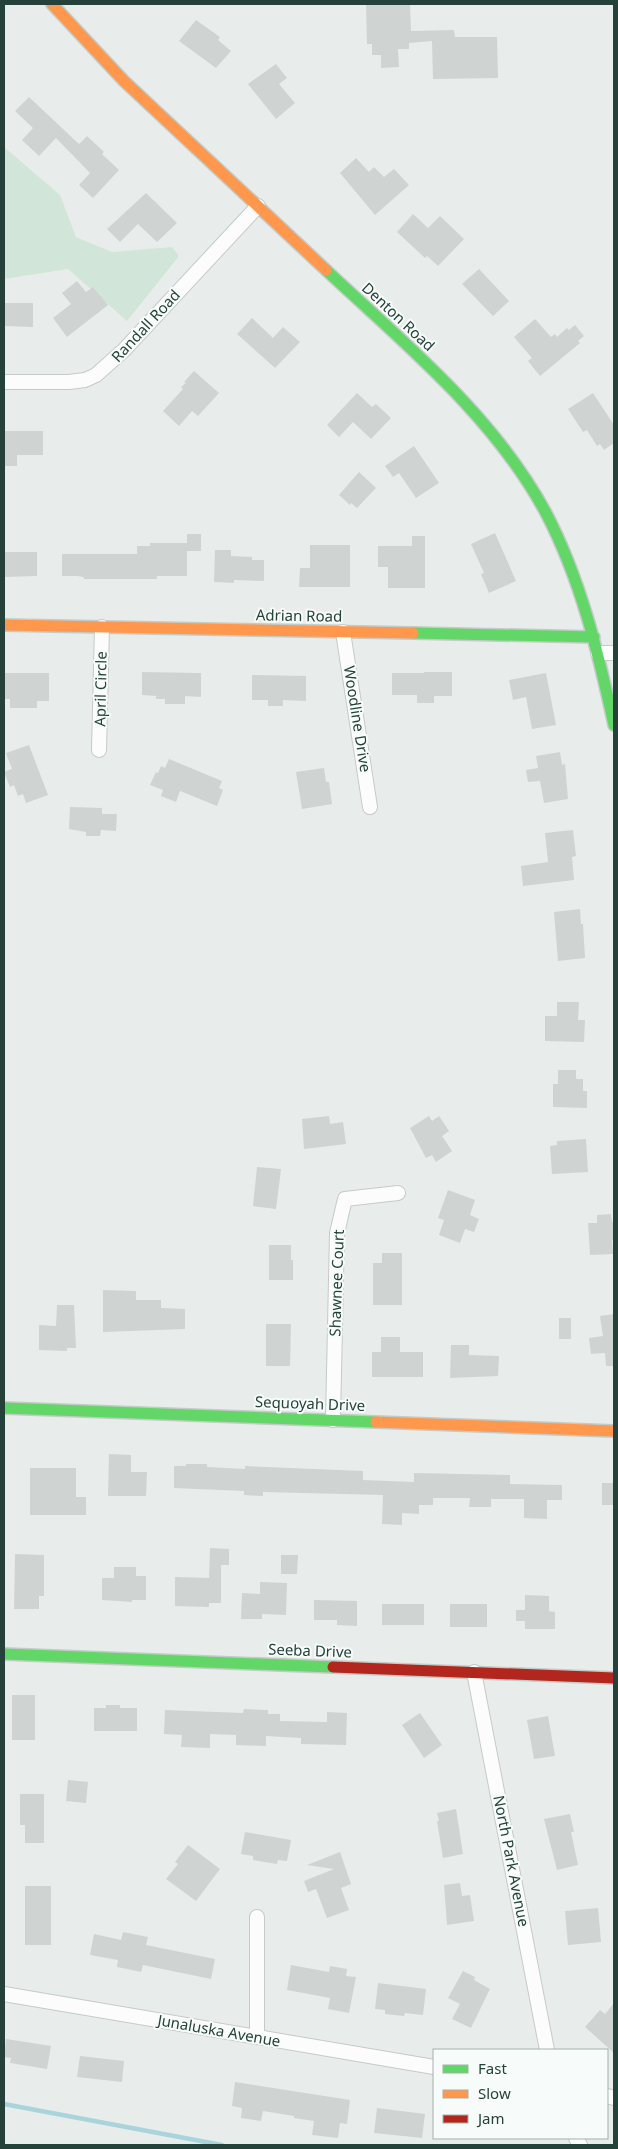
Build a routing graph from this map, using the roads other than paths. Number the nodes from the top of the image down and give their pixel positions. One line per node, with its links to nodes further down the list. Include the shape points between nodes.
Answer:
1 (52, 4): 2 (street, Denton Road, via 124,81)
2 (258, 206): 3 (street, Randall Road, via 124,350 96,375 69,382); 7 (street, Denton Road, via 429,366 502,449 557,534)
3 (4, 382)
4 (4, 625): 5 (street, Adrian Road)
5 (102, 627): 6 (street, Adrian Road); 11 (street, April Circle)
6 (343, 632): 7 (street, Adrian Road); 12 (street, Woodline Drive)
7 (594, 637): 8 (street, Denton Road)
8 (598, 653): 9 (street); 10 (street, Denton Road)
9 (614, 653)
10 (614, 725)
11 (99, 750)
12 (370, 807)
13 (398, 1194): 15 (street, Shawnee Court, via 345,1199 337,1233)
14 (4, 1408): 15 (street, Sequoyah Drive)
15 (333, 1420): 16 (street, Sequoyah Drive)
16 (614, 1431)
17 (4, 1654): 18 (street, Seeba Drive)
18 (474, 1672): 19 (street, Seeba Drive); 23 (street, North Park Avenue)
19 (614, 1678)
20 (257, 1918): 22 (street)
21 (4, 1994): 22 (street, Junaluska Avenue)
22 (257, 2037): 24 (street, Junaluska Avenue)
23 (547, 2049)
24 (433, 2067)

